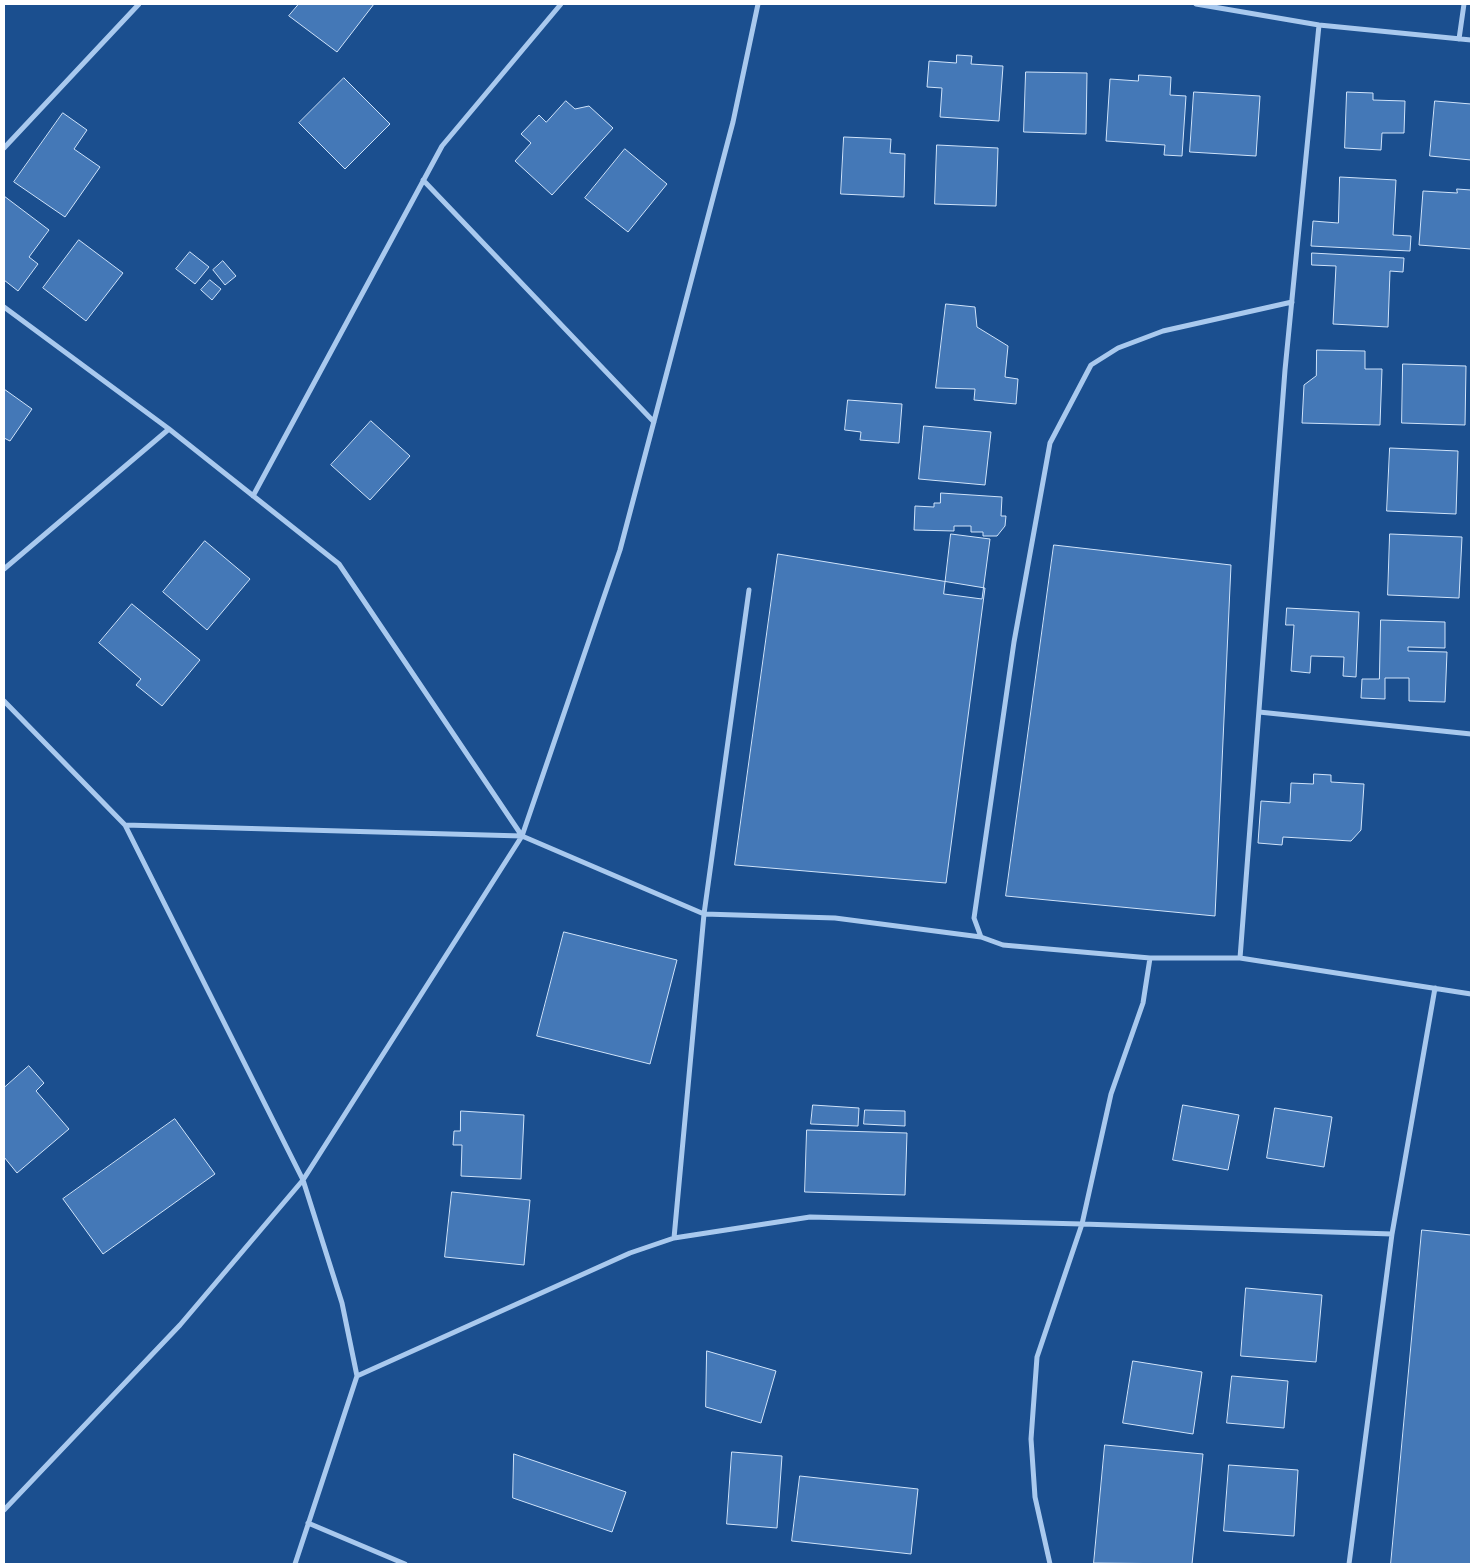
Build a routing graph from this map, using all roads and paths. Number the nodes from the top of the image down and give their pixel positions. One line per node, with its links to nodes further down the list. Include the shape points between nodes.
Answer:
1 (139, 4): 9 (street)
2 (562, 4): 10 (street, via 442,146)
3 (758, 4): 13 (street, via 733,122)
4 (1196, 4): 6 (street)
5 (1464, 4): 7 (street)
6 (1320, 24): 7 (street); 11 (street)
7 (1460, 39): 8 (street)
8 (1471, 40)
9 (4, 148)
10 (423, 180): 13 (street); 15 (street)
11 (1292, 302): 19 (street); 24 (street, via 1163,331 1118,348 1091,365 1050,443 1014,642 974,918)
12 (4, 307): 14 (street)
13 (654, 422): 22 (street, via 620,550)
14 (169, 430): 15 (street); 16 (street)
15 (253, 496): 22 (street, via 339,564)
16 (4, 569)
17 (749, 590): 23 (street)
18 (4, 701): 21 (street)
19 (1259, 712): 20 (street); 26 (street)
20 (1471, 734)
21 (125, 825): 22 (street); 29 (street)
22 (522, 836): 23 (street); 29 (street)
23 (704, 914): 24 (street, via 835,918); 32 (street)
24 (981, 938): 25 (street, via 1003,945)
25 (1150, 958): 26 (street); 30 (street, via 1143,1003 1111,1094)
26 (1240, 958): 27 (street)
27 (1435, 988): 28 (street); 31 (street)
28 (1471, 994)
29 (303, 1180): 33 (street, via 342,1303); 34 (street, via 180,1325)
30 (1082, 1224): 31 (street); 32 (street, via 810,1217); 38 (street, via 1037,1357 1031,1439 1035,1497)
31 (1392, 1234): 39 (street)
32 (674, 1238): 33 (street, via 630,1253)
33 (357, 1376): 35 (street)
34 (4, 1510)
35 (308, 1523): 36 (street); 37 (street)
36 (295, 1564)
37 (405, 1564)
38 (1050, 1564)
39 (1349, 1564)

